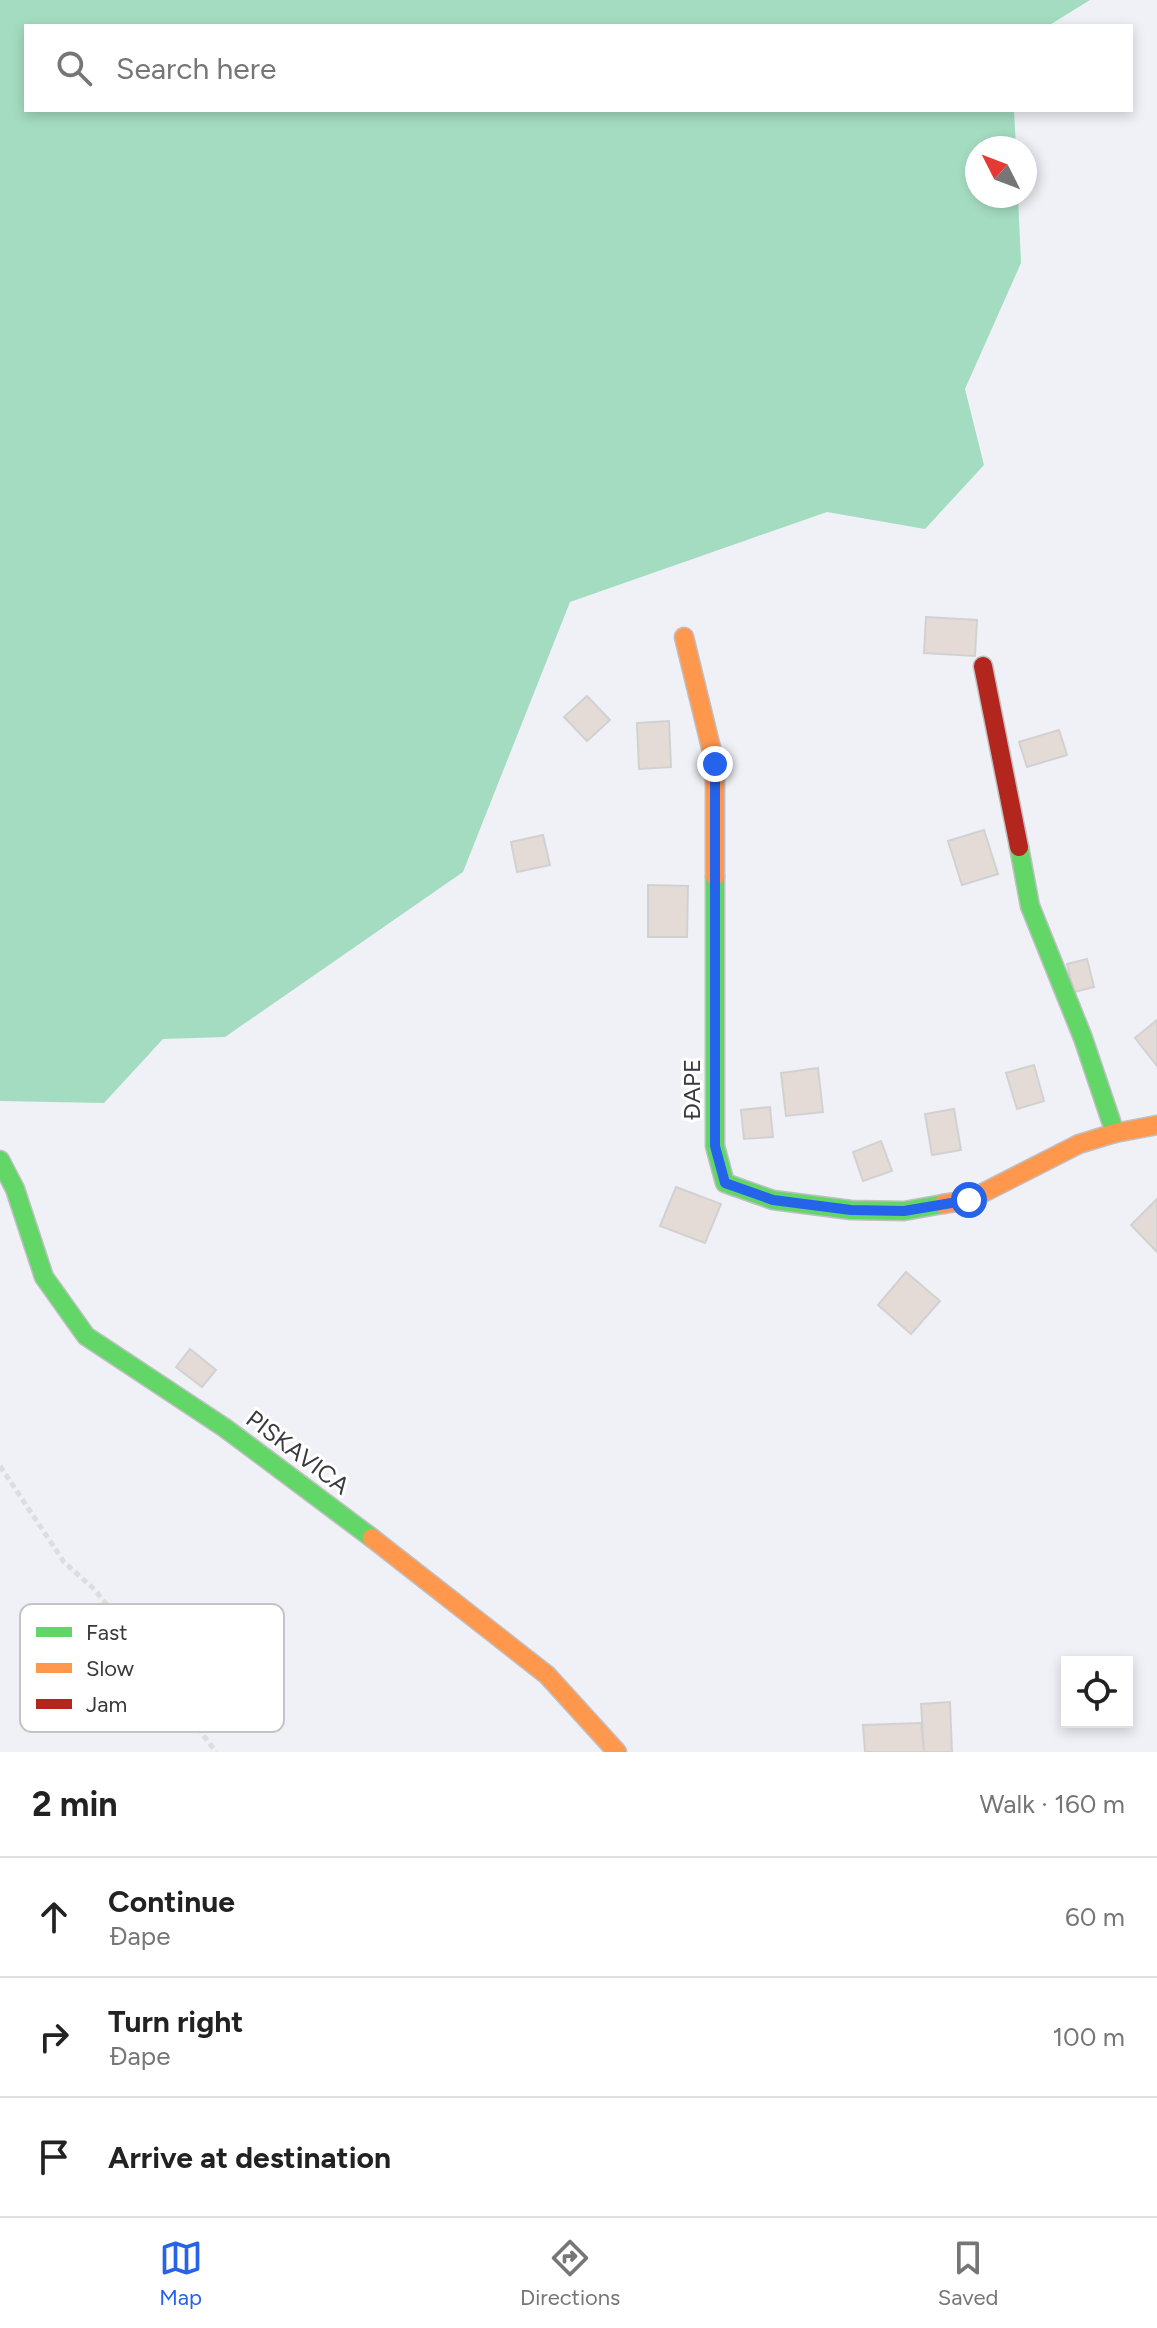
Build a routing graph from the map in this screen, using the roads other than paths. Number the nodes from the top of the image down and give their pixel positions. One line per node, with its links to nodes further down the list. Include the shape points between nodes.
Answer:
1 (684, 637): 4 (street, ĐAPE, via 715,764 715,1146 725,1183 773,1200 904,1211 969,1200 1079,1144)
2 (983, 666): 4 (street, via 1030,906)
3 (1157, 1125): 4 (street, ĐAPE)
4 (1115, 1133)
5 (0, 1160): 6 (street, PISKAVICA, via 44,1277 86,1336 225,1428 421,1574 547,1675)
6 (617, 1752)

